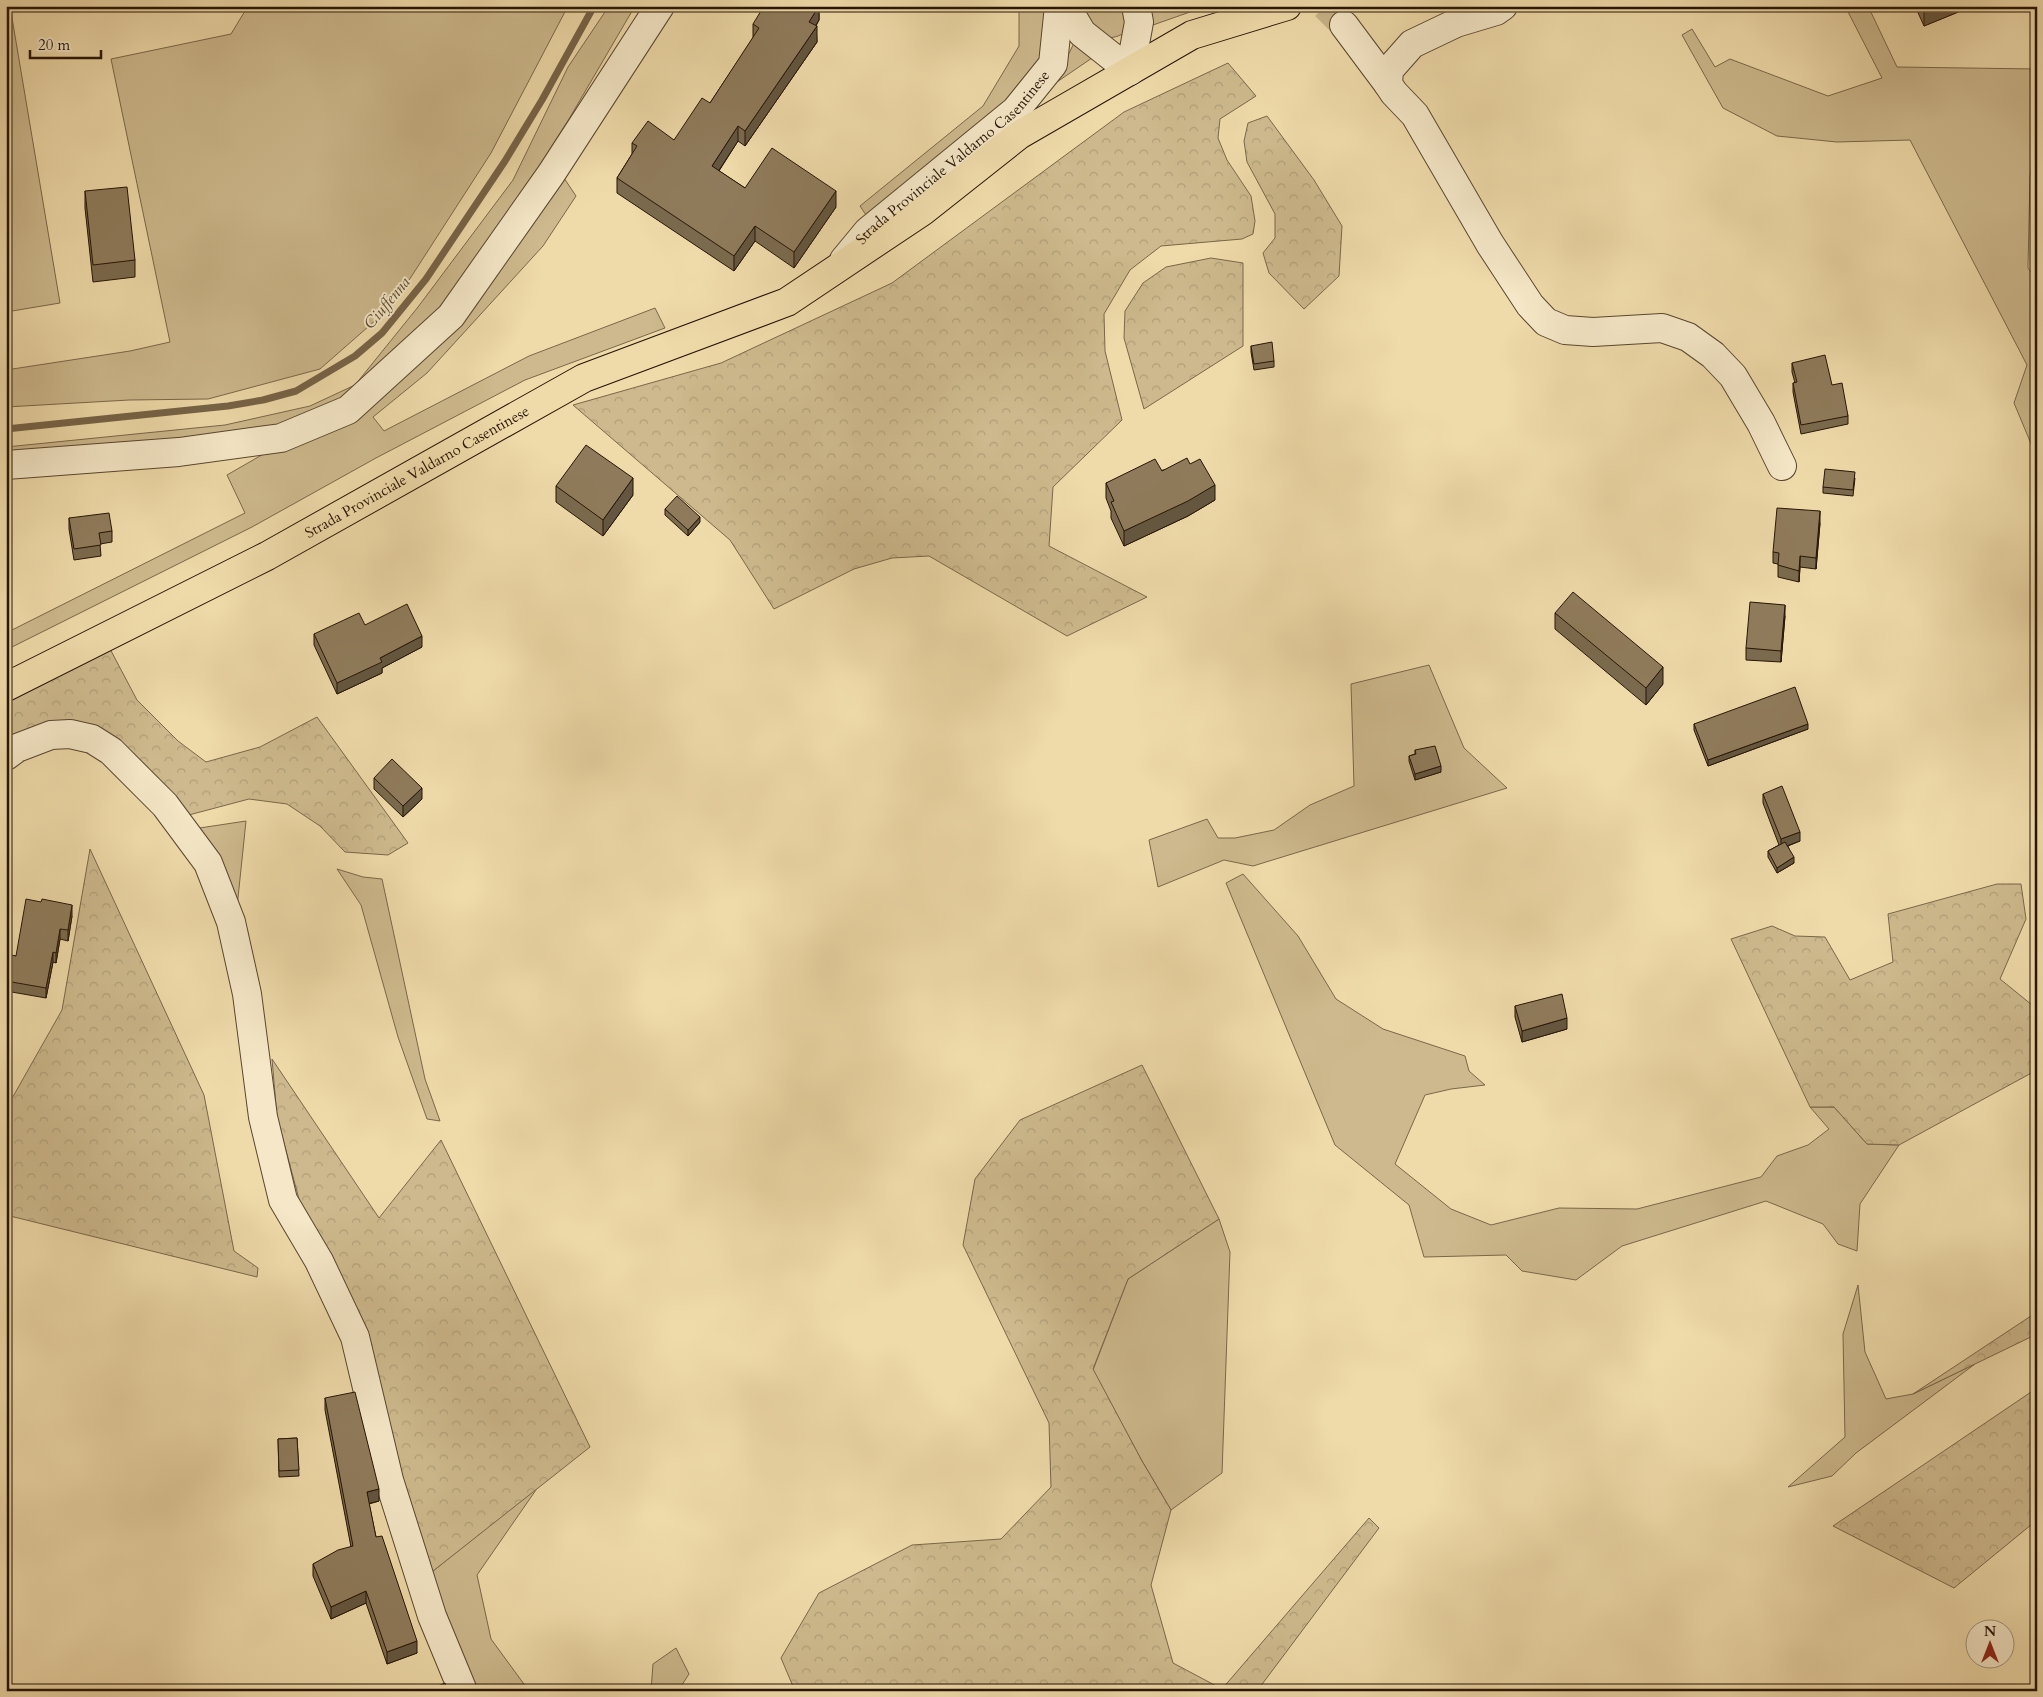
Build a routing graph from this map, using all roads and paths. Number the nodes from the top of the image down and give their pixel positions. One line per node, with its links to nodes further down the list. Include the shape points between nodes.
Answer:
1 (660, 6): 11 (street, via 551,174 452,316 348,410 281,438 180,452)
2 (1059, 6): 10 (street, Strada Provinciale Valdarno Casentinese, via 1053,64 1016,110 868,231)
3 (1066, 6): 8 (street, via 1082,34)
4 (1136, 6): 8 (street, via 1139,22)
5 (1287, 6): 8 (main road, Strada Provinciale Valdarno Casentinese, via 1192,36)
6 (1503, 6): 9 (street, via 1412,44 1389,70)
7 (1344, 25): 9 (street)
8 (1130, 72): 10 (main road, Strada Provinciale Valdarno Casentinese, via 1018,135 923,211)
9 (1388, 84): 12 (street, via 1415,115 1496,252 1530,305 1546,322 1565,330 1593,332 1662,328 1688,337 1713,355 1733,376)
10 (834, 272): 13 (main road, Strada Provinciale Valdarno Casentinese, via 787,302 584,378 267,556)
11 (6, 465)
12 (1782, 466)
13 (6, 687)
14 (6, 756): 15 (street, via 17,748 51,735 70,734 92,739 111,751 165,805 208,863 231,922 247,994 263,1117 283,1200 319,1261 355,1337 389,1480 432,1616)
15 (463, 1691)

